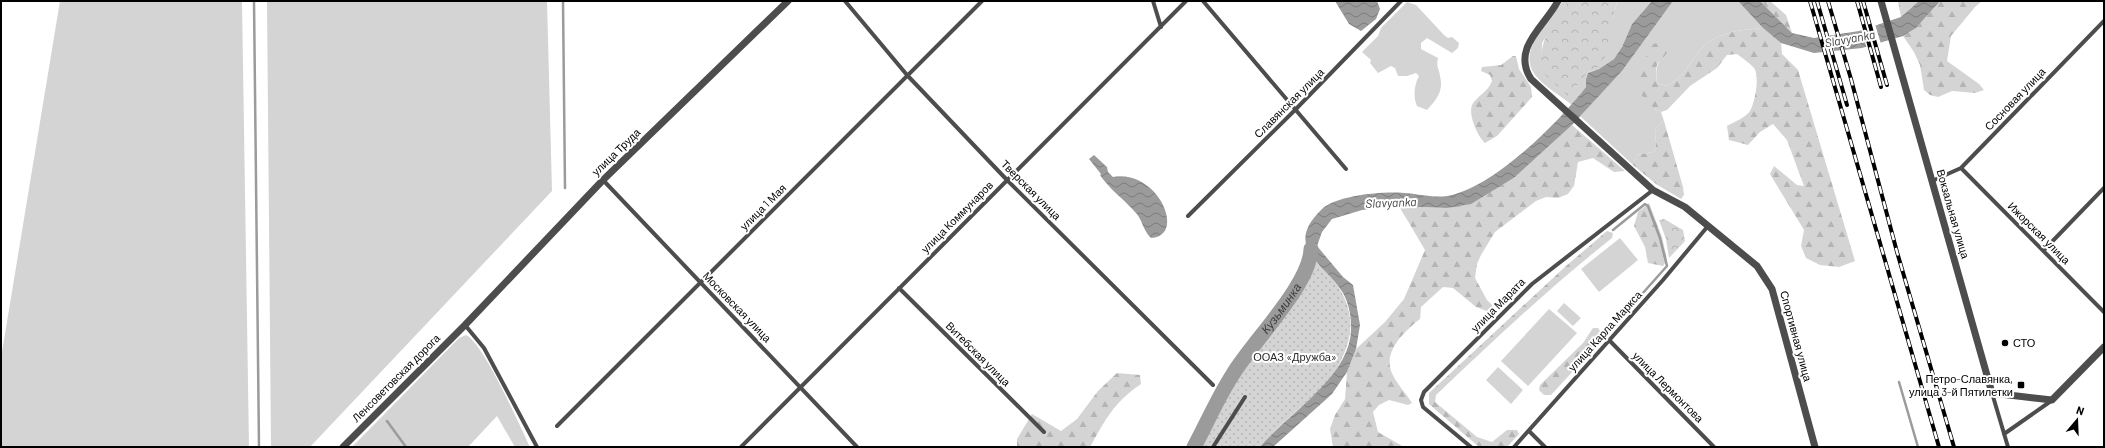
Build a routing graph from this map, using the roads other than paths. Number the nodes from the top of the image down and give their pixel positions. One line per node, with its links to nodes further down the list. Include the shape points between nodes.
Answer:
1 (788, 1): 16 (street, улица Труда)
2 (844, 1): 12 (street, Тверская улица)
3 (982, 1): 12 (street, улица 1 Мая)
4 (1153, 1): 11 (street)
5 (1186, 1): 11 (street, улица Коммунаров)
6 (1203, 1): 13 (street)
7 (1401, 1): 13 (street, Славянская улица)
8 (1558, 1): 20 (street, Спортивная улица, via 1532,37 1524,62 1526,71 1531,79)
9 (1881, 1): 18 (street, Вокзальная улица)
10 (2104, 21): 14 (street, Сосновая улица)
11 (1161, 27): 17 (street, улица Коммунаров)
12 (907, 75): 17 (street, Тверская улица); 24 (street, улица 1 Мая)
13 (1295, 110): 15 (street); 21 (street, Славянская улица)
14 (1961, 168): 18 (street, Сосновая улица); 23 (street, Ижорская улица)
15 (1346, 169)
16 (603, 180): 24 (street, Московская улица); 27 (street, улица Труда)
17 (1007, 180): 25 (street, улица Коммунаров); 30 (street, Тверская улица)
18 (1932, 181): 32 (street, Вокзальная улица)
19 (2104, 188): 23 (street)
20 (1653, 190): 22 (street, Спортивная улица, via 1685,207); 44 (street, улица Марата, via 1532,284 1424,392 1421,400 1423,407)
21 (1188, 216)
22 (1708, 226): 28 (street, улица Карла Маркса); 48 (street, Спортивная улица, via 1756,266 1772,289)
23 (2044, 250): 26 (street, Ижорская улица)
24 (701, 282): 31 (street, Московская улица); 35 (street, улица 1 Мая)
25 (899, 288): 31 (street, улица Коммунаров); 37 (street, Витебская улица)
26 (2104, 312)
27 (465, 325): 39 (street, Ленсоветовская дорога); 40 (street, via 484,348)
28 (1609, 340): 36 (street, улица Карла Маркса); 47 (street, улица Лермонтова)
29 (2104, 347): 34 (street)
30 (1213, 385)
31 (802, 387): 41 (street, улица Коммунаров); 42 (street, Московская улица)
32 (1992, 393): 34 (street); 38 (street, Вокзальная улица)
33 (1245, 397): 43 (street)
34 (2052, 400): 38 (street)
35 (557, 426)
36 (1529, 431): 45 (street, улица Карла Маркса); 46 (street)
37 (1044, 432)
38 (2004, 434): 49 (street, Вокзальная улица)
39 (343, 447)
40 (537, 447)
41 (742, 447)
42 (857, 447)
43 (1213, 447)
44 (1471, 447)
45 (1514, 447)
46 (1545, 447)
47 (1714, 447)
48 (1815, 447)
49 (2008, 447)

